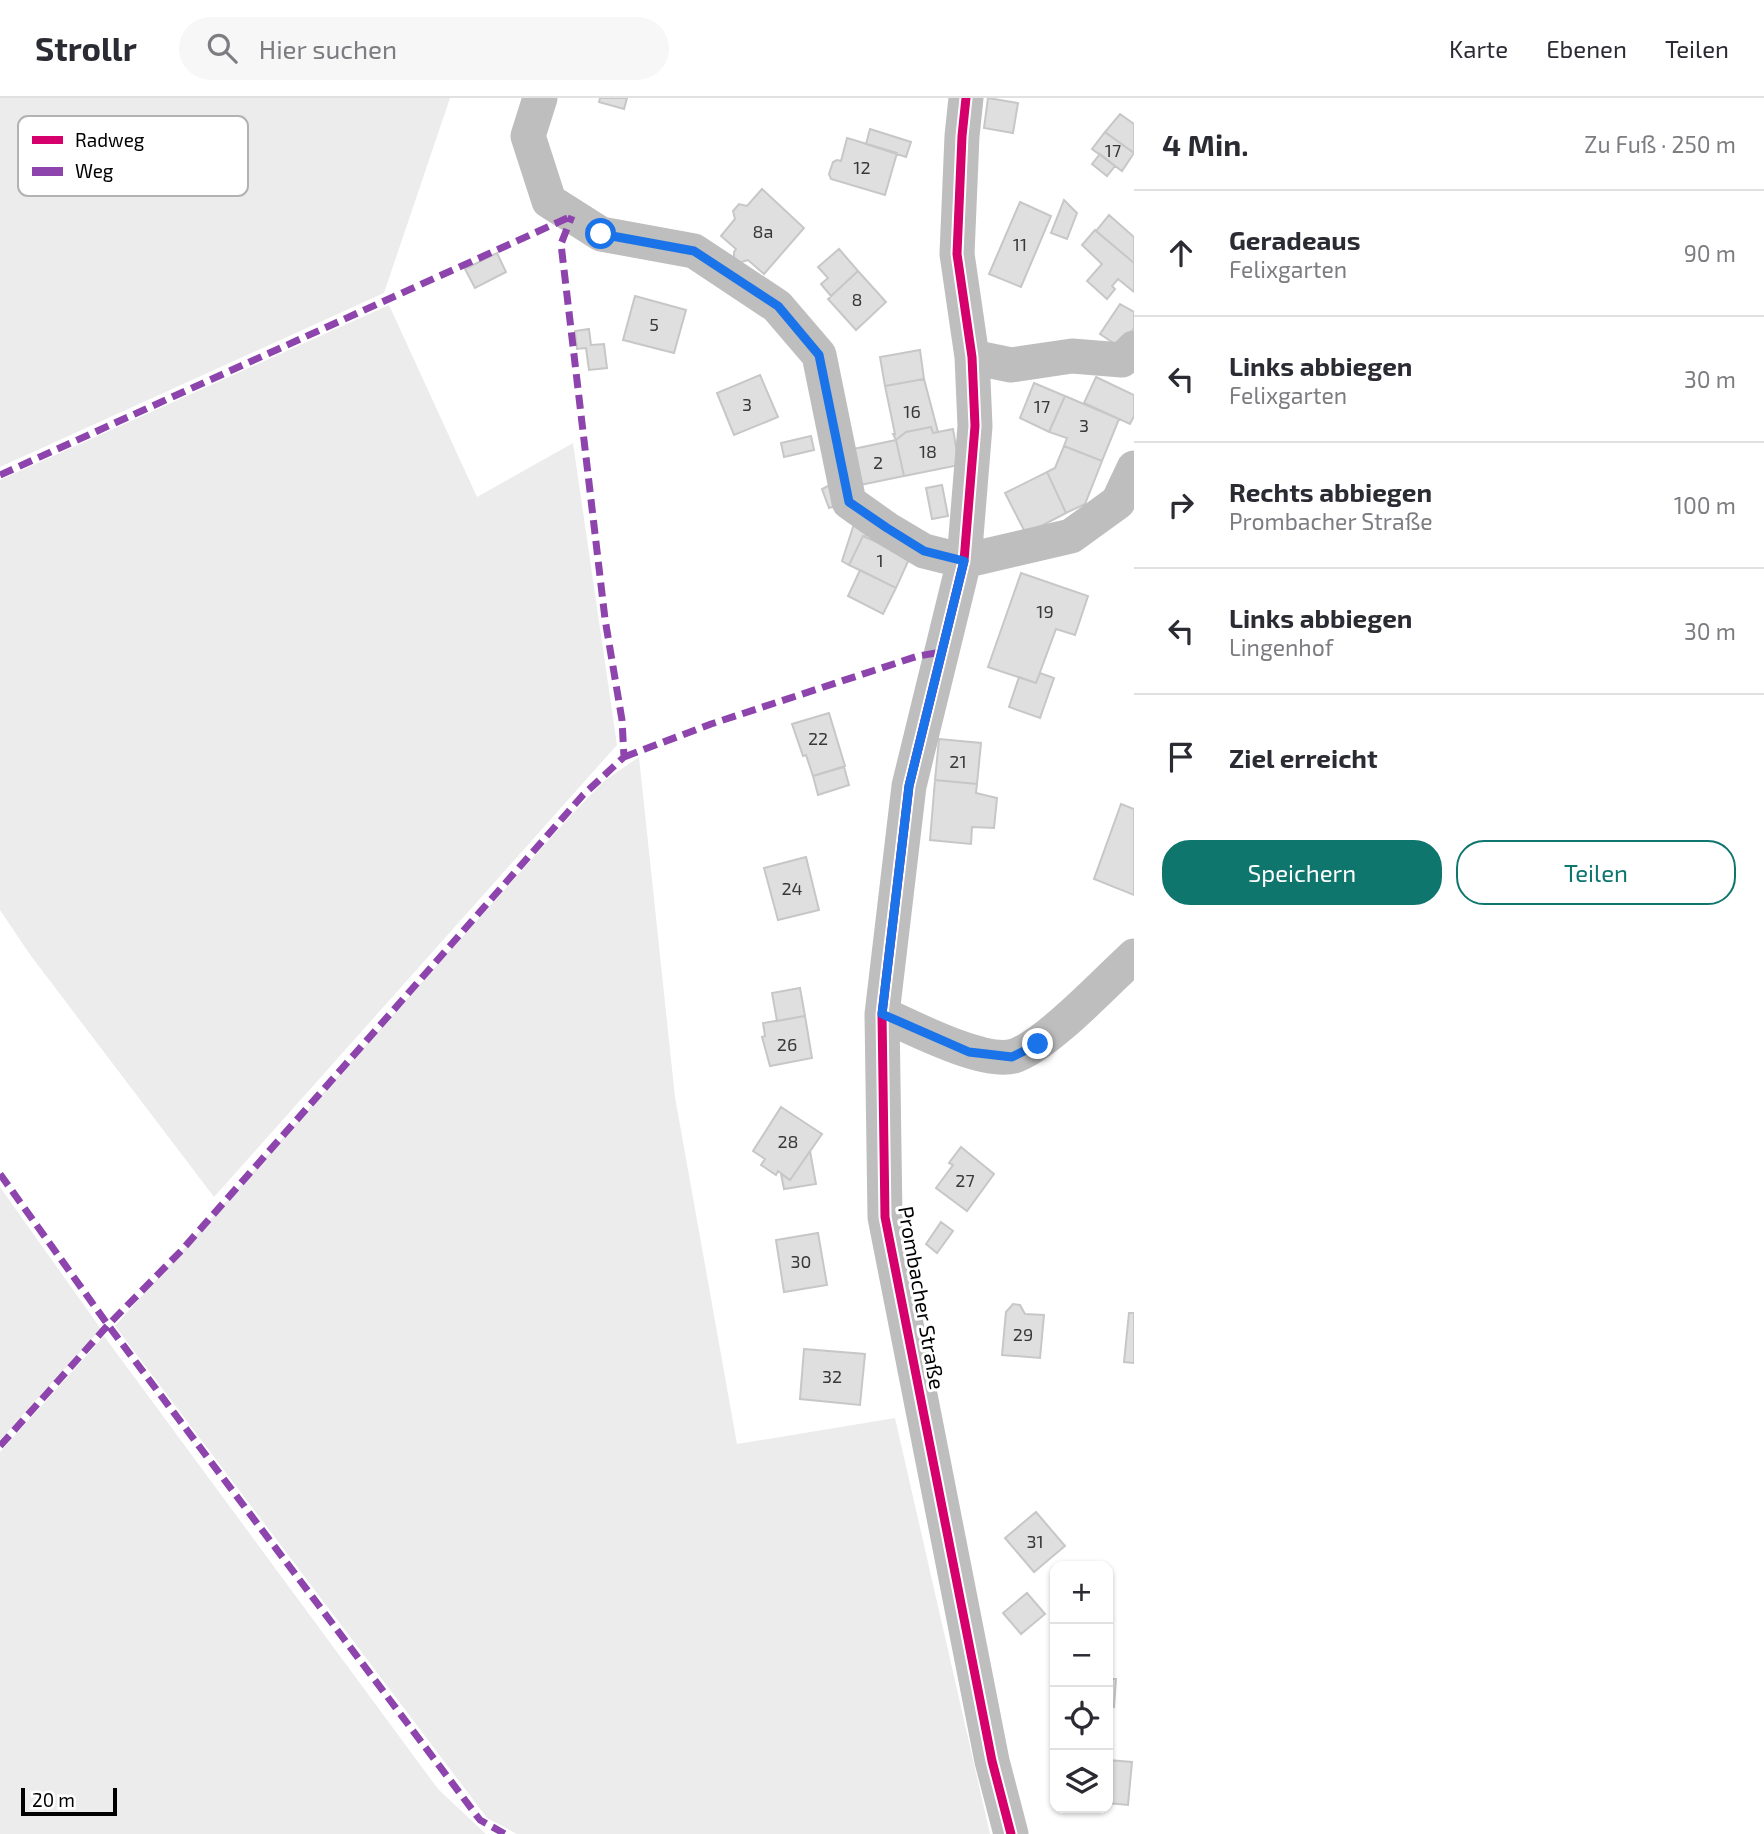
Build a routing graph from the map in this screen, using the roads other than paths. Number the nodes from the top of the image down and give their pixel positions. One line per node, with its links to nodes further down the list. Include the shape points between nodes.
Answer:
1 (540, 98): 6 (street, via 528,136 549,201 601,234 694,251 778,306 819,355 849,502 924,551)
2 (966, 98): 4 (street, Prombacher Straße, via 957,254)
3 (1134, 348): 4 (street, via 1122,360 1072,356 1011,365)
4 (972, 357): 6 (street, Prombacher Straße, via 975,426)
5 (1134, 468): 6 (street, via 1118,502 1071,536)
6 (964, 561): 8 (street, Prombacher Straße, via 909,786)
7 (1134, 956): 8 (street, via 1038,1044 1012,1057 969,1052)
8 (882, 1014): 9 (street, Prombacher Straße, via 886,1217)
9 (1010, 1834)

